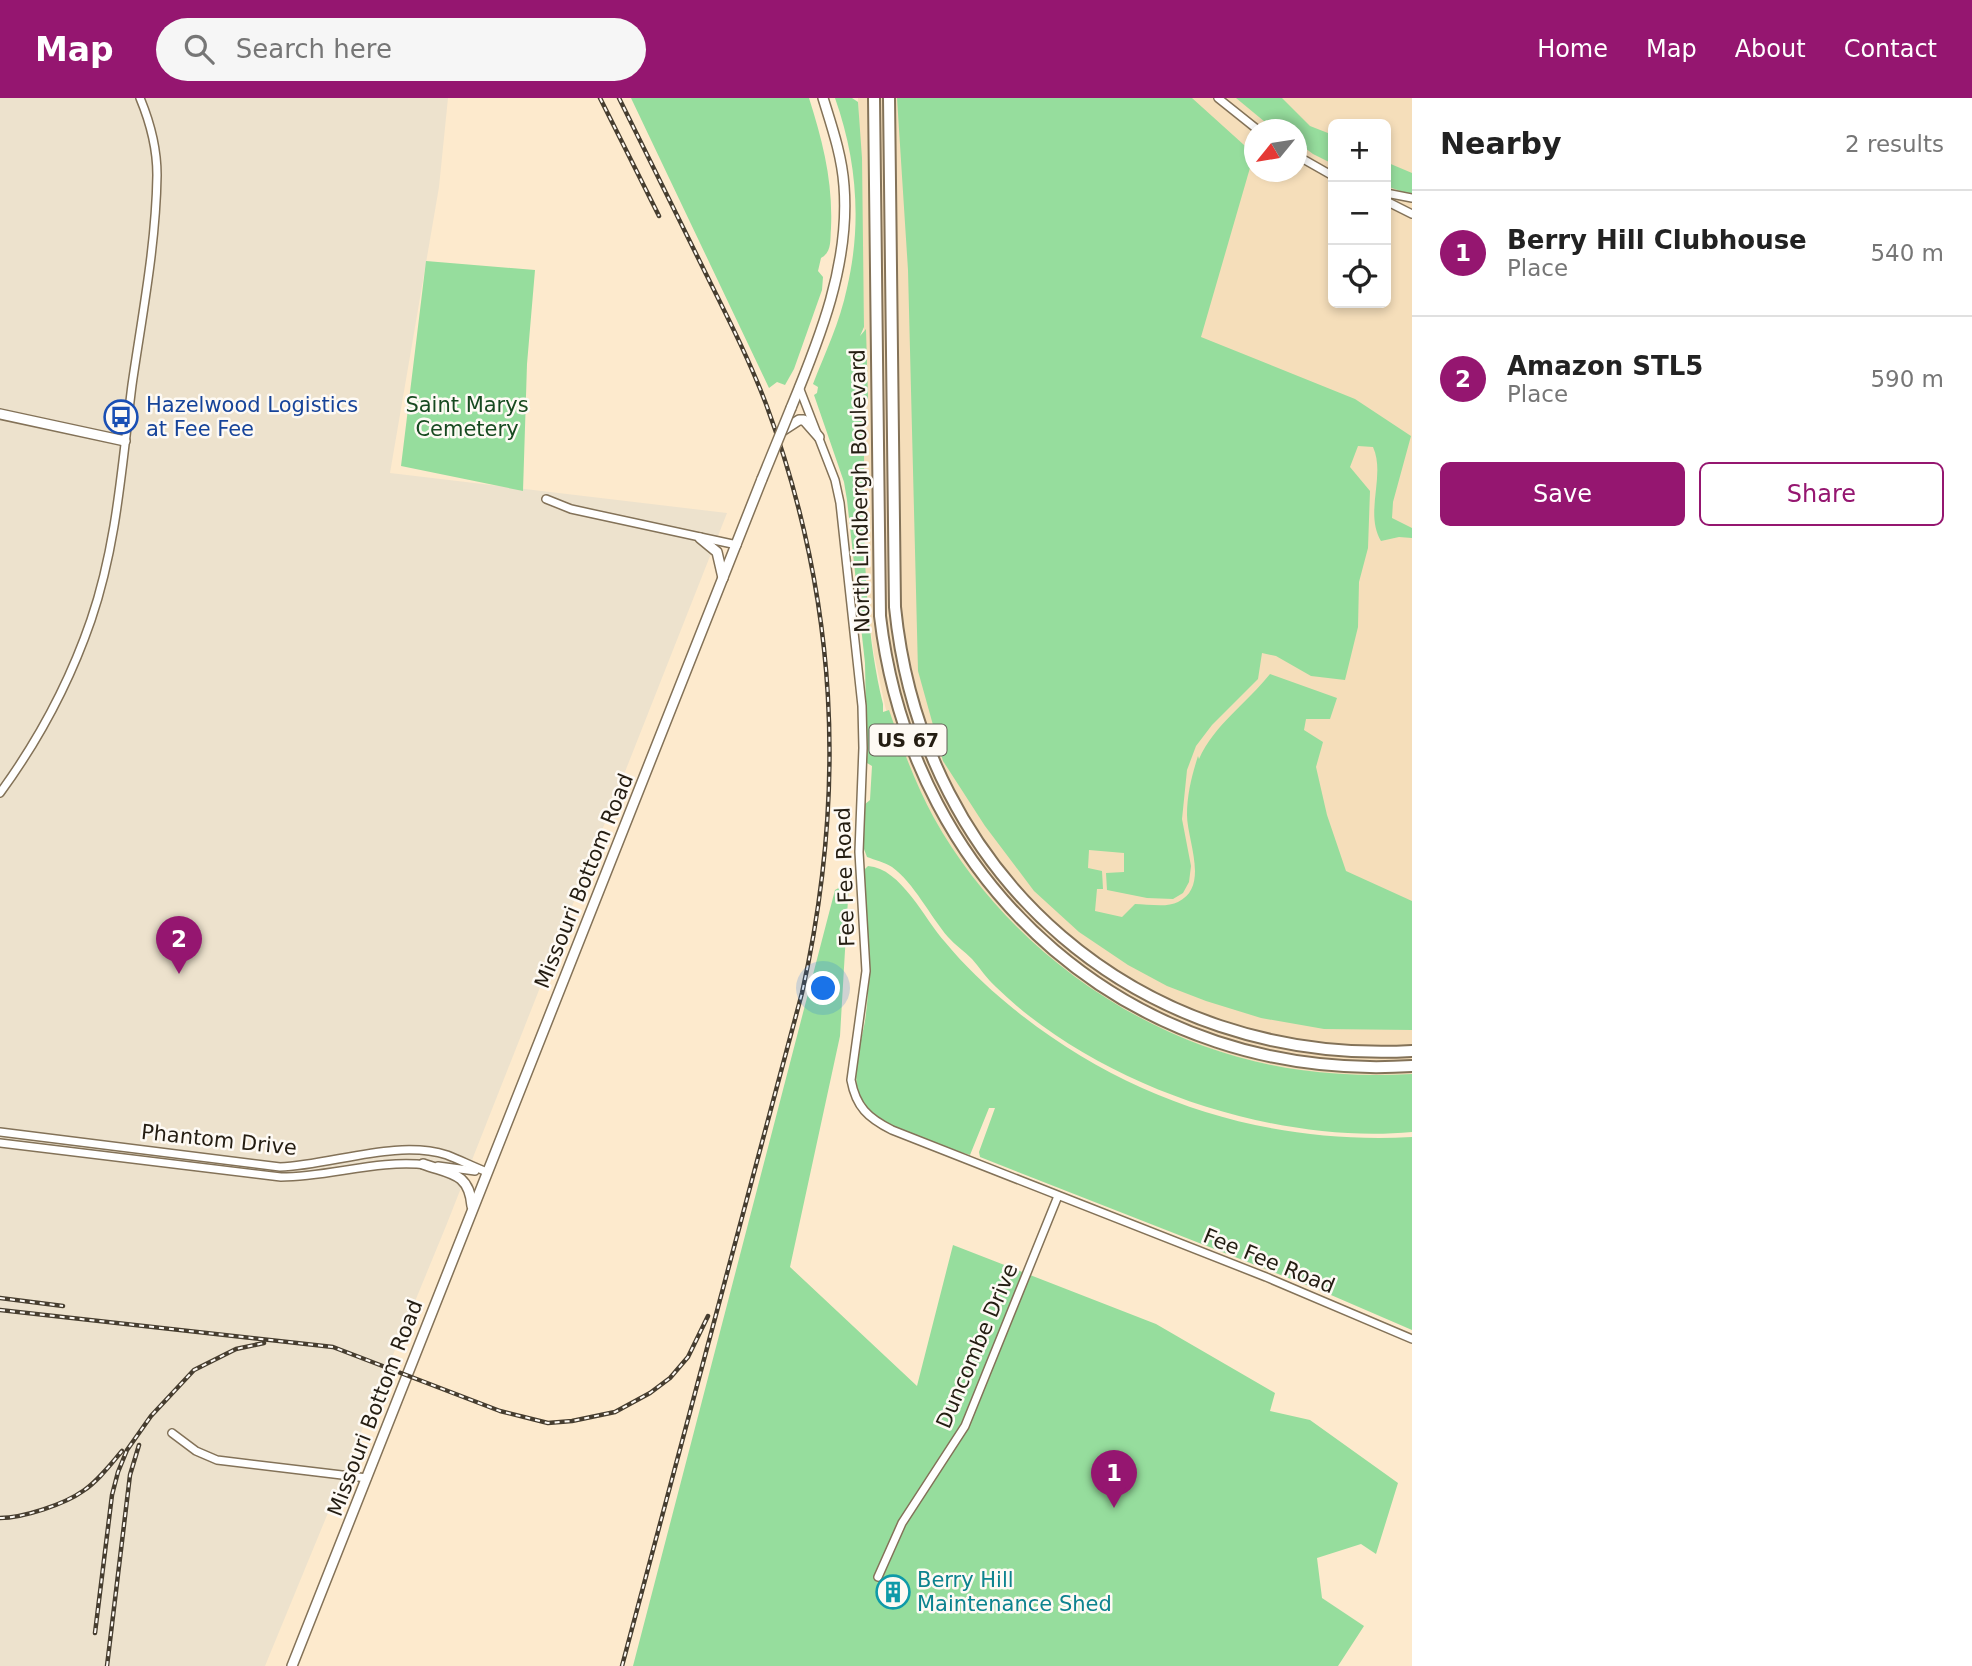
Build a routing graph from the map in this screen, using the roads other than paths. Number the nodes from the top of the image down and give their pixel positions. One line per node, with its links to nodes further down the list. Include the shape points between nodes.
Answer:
1 (140, 98): 17 (street, via 154,141 157,173)
2 (823, 98): 13 (street, Missouri Bottom Road, via 842,173 845,225 838,279)
3 (874, 98): 24 (highway, North Lindbergh Boulevard / US 67, via 880,616 902,722 939,808 975,865 1028,926 1070,963 1137,1007 1185,1030 1264,1055 1316,1065)
4 (889, 98): 23 (highway, North Lindbergh Boulevard / US 67, via 895,607 915,713 952,800 1004,878 1042,918 1105,970 1151,997 1214,1024 1279,1042 1346,1051)
5 (1218, 98): 6 (street)
6 (1244, 119)
7 (1307, 161): 8 (street)
8 (1328, 173)
9 (1391, 194): 10 (street)
10 (1412, 198)
11 (1391, 204): 12 (street)
12 (1412, 214)
13 (799, 387): 15 (street, Missouri Bottom Road, bridge); 16 (street, Fee Fee Road)
14 (0, 414): 17 (street)
15 (782, 431): 16 (street, via 804,420); 20 (street, Missouri Bottom Road, bridge)
16 (820, 438): 29 (street, Fee Fee Road, via 844,524 862,706 859,852 866,971 852,1063 854,1096 875,1122)
17 (125, 441): 22 (street, via 118,504 91,619 43,726)
18 (546, 499): 19 (street, via 571,509)
19 (700, 538): 20 (street); 21 (street, via 717,552)
20 (737, 545): 21 (street, Missouri Bottom Road)
21 (723, 580): 28 (street, Missouri Bottom Road)
22 (0, 793)
23 (1412, 1051)
24 (1412, 1066)
25 (0, 1132): 28 (street, Phantom Drive, via 280,1167 417,1151 445,1155)
26 (0, 1143): 27 (street, Phantom Drive, via 281,1177)
27 (423, 1164): 28 (street, Phantom Drive); 30 (street, via 465,1180)
28 (487, 1172): 30 (street, Missouri Bottom Road)
29 (1058, 1196): 31 (street, Fee Fee Road); 34 (street, Duncombe Drive, via 965,1426 902,1523)
30 (473, 1208): 33 (street, Missouri Bottom Road)
31 (1412, 1339)
32 (172, 1433): 33 (street, via 217,1460)
33 (367, 1478): 35 (street, Missouri Bottom Road)
34 (878, 1577)
35 (292, 1666)

